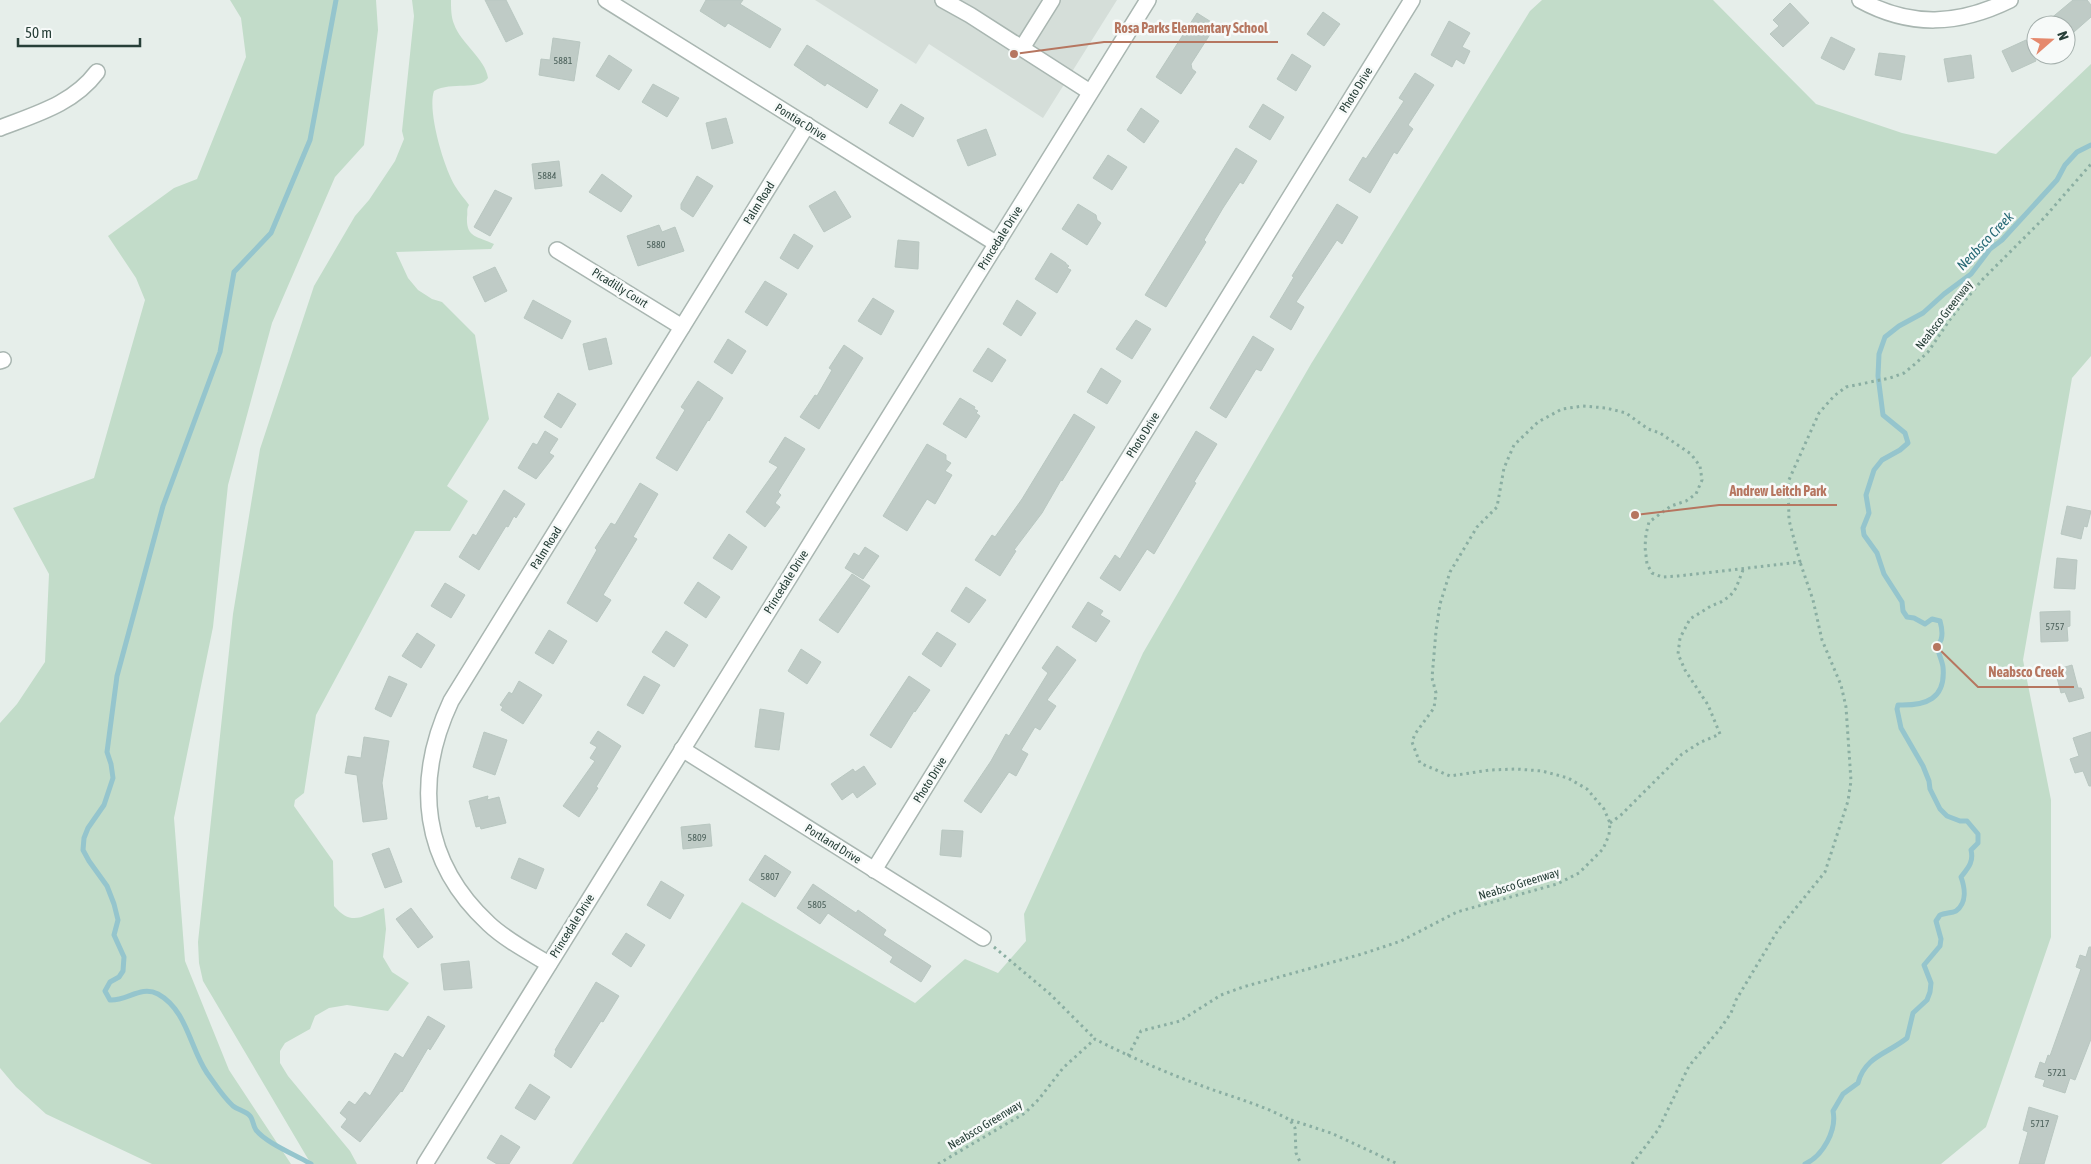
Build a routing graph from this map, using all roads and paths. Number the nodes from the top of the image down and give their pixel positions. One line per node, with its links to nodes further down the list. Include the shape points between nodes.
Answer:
1 (606, 0): 12 (street, Pontiac Drive)
2 (942, 0): 8 (street)
3 (1052, 0): 9 (street)
4 (1148, 0): 11 (street, Princedale Drive)
5 (1412, 0): 22 (street, Photo Drive)
6 (1860, 0): 7 (street, via 1916,20 1965,17)
7 (2010, 0)
8 (967, 6): 9 (street)
9 (1022, 48): 11 (street)
10 (97, 72): 13 (street, via 78,93 62,104)
11 (1090, 92): 15 (street, Princedale Drive)
12 (807, 125): 15 (street, Pontiac Drive); 17 (street, Palm Road)
13 (0, 128)
14 (2091, 164): 18 (path, Neabsco Greenway, via 2044,218 1982,280 1928,352 1904,373 1846,387 1819,413 1788,482 1788,520)
15 (997, 244): 20 (street, Princedale Drive)
16 (557, 250): 17 (street, Picadilly Court)
17 (682, 327): 24 (street, Palm Road, via 451,701 432,750 428,792 430,818 444,863 456,886 489,925)
18 (1800, 562): 19 (path); 32 (path, Neabsco Greenway, via 1822,640 1846,707 1851,782 1848,801 1825,872 1778,930 1731,1013 1689,1066 1658,1130)
19 (1742, 570): 21 (path, via 1730,596 1690,619 1682,633 1678,654 1708,705 1720,734 1682,754); 21 (path, via 1662,577 1652,573 1645,547 1649,522 1696,494 1702,480 1700,466 1691,454 1626,413 1583,406 1562,408 1538,422 1514,445 1504,468 1497,507 1478,527 1450,572 1436,631 1432,678 1436,693 1434,708 1415,734 1414,750 1420,763 1450,776 1516,769 1568,778 1587,789 1604,809)
20 (682, 749): 22 (street, Portland Drive); 24 (street, Princedale Drive)
21 (1610, 822): 26 (path, Neabsco Greenway, via 1603,848 1579,873 1557,884 1457,912 1401,941 1362,954 1221,995 1180,1021 1141,1031)
22 (874, 870): 23 (street, Portland Drive)
23 (983, 938): 25 (path, via 1050,994)
24 (549, 964): 28 (street, Princedale Drive)
25 (1095, 1039): 26 (path); 29 (path, Neabsco Greenway, via 1063,1068 1025,1112)
26 (1128, 1056): 27 (path)
27 (1290, 1120): 30 (path, via 1296,1128 1296,1153); 31 (path, via 1331,1134)
28 (425, 1164)
29 (938, 1164)
30 (1301, 1164)
31 (1398, 1164)
32 (1632, 1164)

